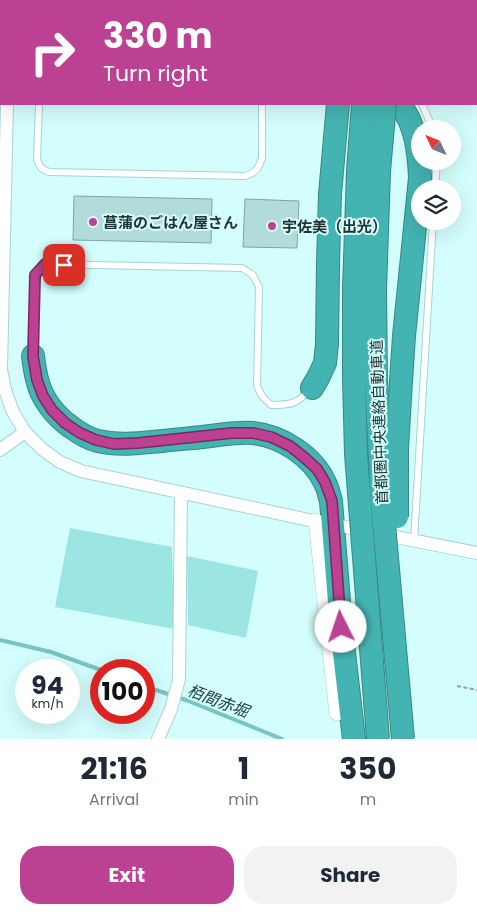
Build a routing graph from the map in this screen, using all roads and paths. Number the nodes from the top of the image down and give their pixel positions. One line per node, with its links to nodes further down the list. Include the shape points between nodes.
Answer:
1 (7, 105): 13 (street, via 1,369 13,412)
2 (39, 105): 3 (lane, via 38,160 41,168 49,172 245,176 253,174 262,158)
3 (262, 105)
4 (338, 105): 12 (highway, via 330,194 327,344 324,363)
5 (364, 105): 25 (highway, 首都圏中央連絡自動車道, bridge, via 358,170 354,379 356,454)
6 (385, 105): 26 (highway, 首都圏中央連絡自動車道, bridge, via 375,290 376,379 382,501)
7 (400, 105): 26 (highway, bridge, via 413,130 420,178 404,336 397,448 397,558 405,693)
8 (422, 105): 9 (lane)
9 (429, 120)
10 (432, 230): 18 (lane)
11 (33, 356): 12 (lane, via 35,275 45,264 242,268 253,275 258,287 257,386 262,396 272,405 285,405 303,398); 24 (highway, via 37,380 52,410 65,423 96,440 114,444 138,443 253,433 290,446 317,469 332,501 341,627)
12 (312, 388)
13 (25, 432): 14 (street); 15 (street, via 60,462 81,471)
14 (0, 450)
15 (181, 493): 16 (street); 23 (street, via 179,679)
16 (320, 522): 22 (street)
17 (341, 526): 18 (street)
18 (414, 541): 19 (street)
19 (477, 553)
20 (457, 686): 21 (path)
21 (477, 690)
22 (337, 713)
23 (158, 739)
24 (354, 739)
25 (378, 739)
26 (404, 739)

